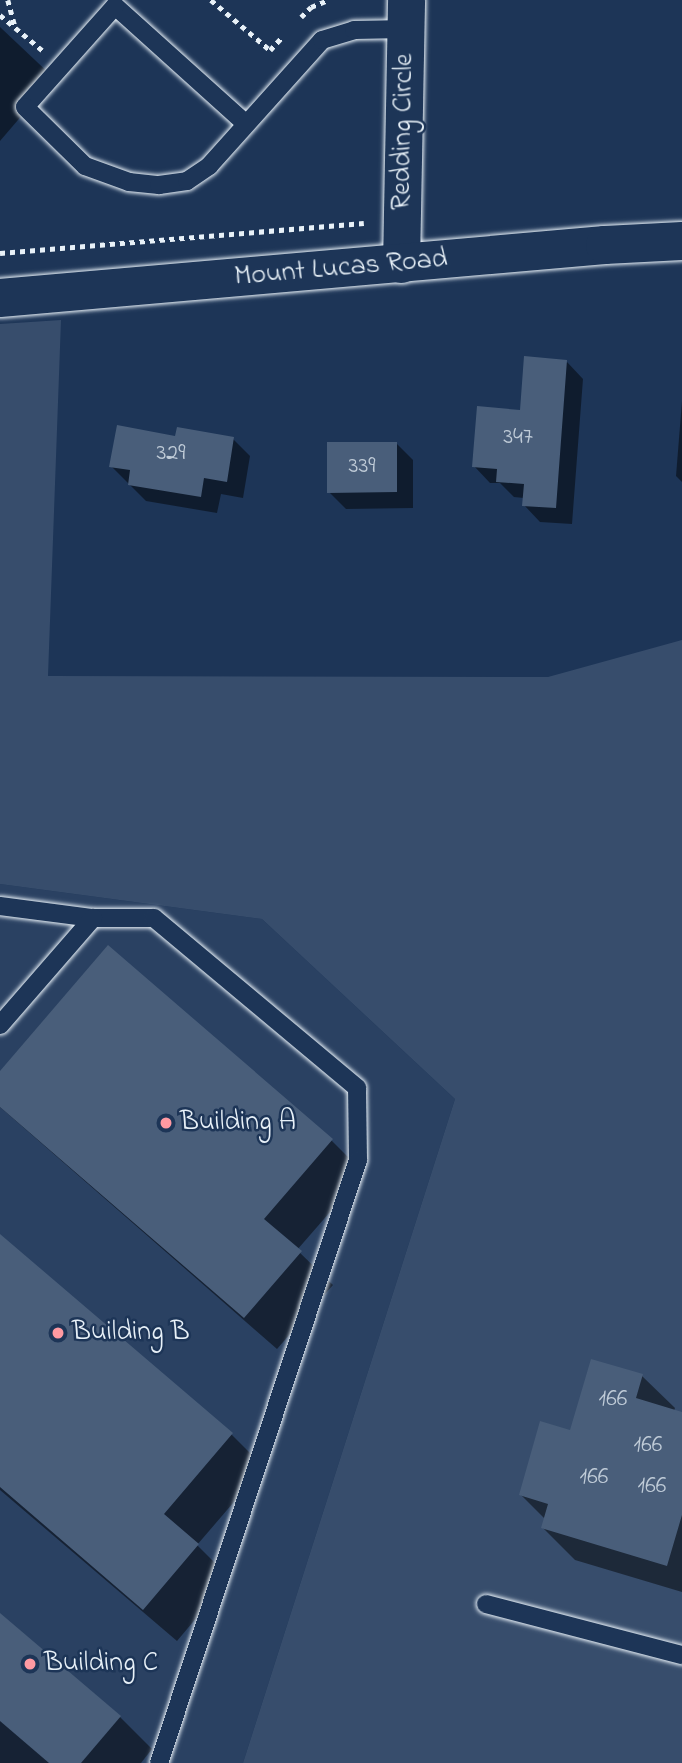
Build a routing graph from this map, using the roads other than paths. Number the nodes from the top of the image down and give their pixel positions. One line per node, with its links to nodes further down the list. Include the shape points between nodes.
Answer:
1 (406, 15): 2 (lane, via 322,40); 4 (street, Redding Circle)
2 (245, 123): 2 (lane, via 209,166 187,181 159,186 129,182 85,166 25,107 115,6)
3 (682, 241): 4 (street, Mount Lucas Road)
4 (401, 264): 5 (street, Mount Lucas Road)
5 (0, 298)
6 (0, 906): 7 (lane)
7 (93, 918): 8 (lane); 11 (lane, via 153,918 357,1088 358,1160)
8 (0, 1026)
9 (486, 1604): 10 (lane)
10 (682, 1655)
11 (159, 1763)

